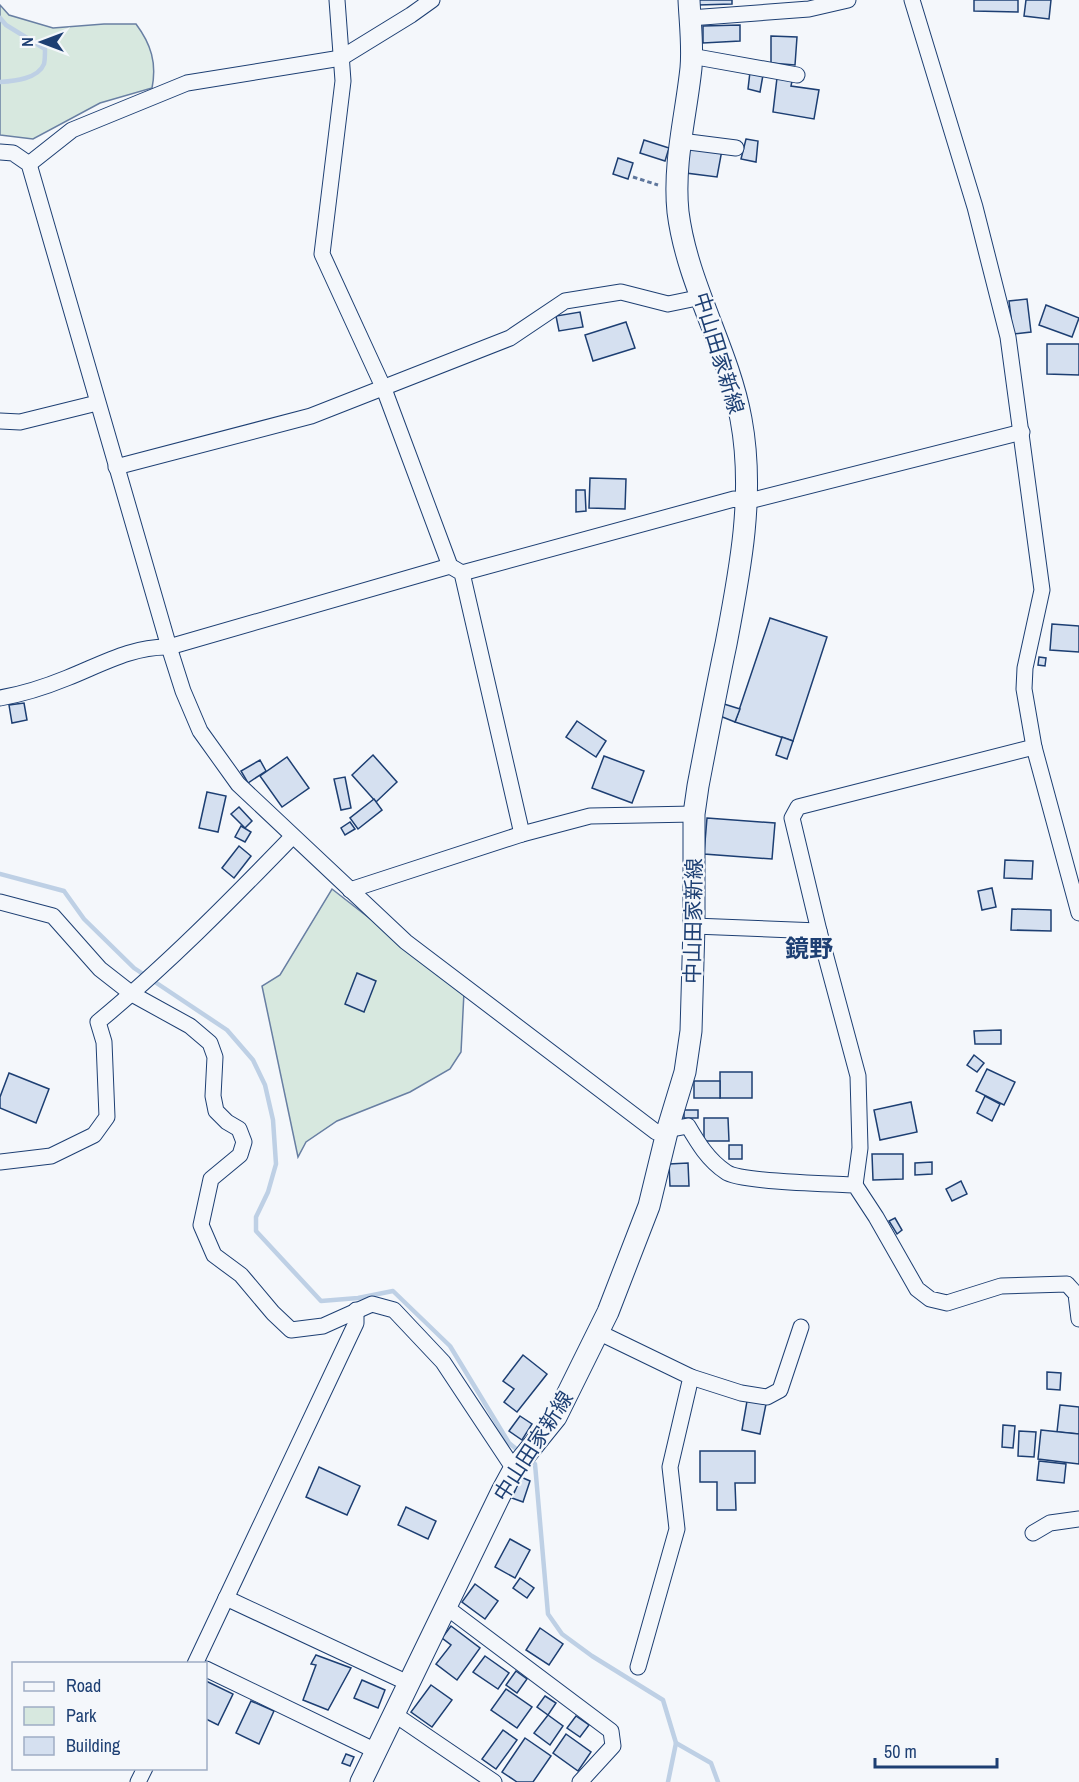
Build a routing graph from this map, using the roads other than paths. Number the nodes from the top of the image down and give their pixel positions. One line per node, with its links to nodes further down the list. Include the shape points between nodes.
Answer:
1 (337, 0): 7 (street)
2 (432, 0): 7 (street)
3 (848, 0): 5 (street, via 809,9)
4 (912, 0): 17 (street, via 978,218 1008,337)
5 (689, 9): 6 (main road, 中山田家新線)
6 (691, 56): 8 (street); 9 (main road, 中山田家新線)
7 (341, 58): 12 (street, via 187,83 72,130); 14 (street, via 343,81 322,254)
8 (797, 75)
9 (681, 141): 10 (street); 13 (main road, 中山田家新線, via 677,190 683,238)
10 (736, 148)
11 (0, 152): 12 (street, via 13,153)
12 (29, 164): 15 (street)
13 (702, 297): 14 (street, via 668,304 621,292 565,301 510,338); 19 (main road, 中山田家新線, via 741,420)
14 (384, 389): 18 (street, via 311,416); 20 (street)
15 (98, 403): 16 (street, via 20,422); 18 (street)
16 (0, 421)
17 (1022, 432): 19 (street); 23 (street, via 1042,590 1025,668 1024,689)
18 (116, 467): 21 (street)
19 (746, 502): 20 (street, via 734,499); 24 (main road, 中山田家新線, via 740,570)
20 (456, 569): 21 (street); 25 (street)
21 (169, 647): 22 (street, via 109,659 24,694); 26 (street, via 200,731 238,784)
22 (0, 698)
23 (1034, 747): 29 (street); 31 (street, via 798,807 792,818)
24 (694, 814): 25 (street, via 590,816); 30 (main road, 中山田家新線)
25 (522, 834): 27 (street)
26 (292, 837): 27 (street); 32 (street, via 213,919)
27 (350, 890): 33 (street, via 406,942 656,1132)
28 (0, 902): 32 (street, via 53,916 100,969)
29 (1079, 913)
30 (694, 926): 31 (street); 33 (main road, 中山田家新線, via 691,1031 685,1072)
31 (819, 931): 35 (street, via 858,1076 860,1148)
32 (132, 994): 34 (street, via 98,1022 104,1042 107,1117 94,1135 51,1156); 36 (street, via 190,1026 210,1043 215,1057 216,1112 239,1129 244,1142 240,1155 211,1179 201,1226 214,1255 241,1275 291,1330 323,1326)
33 (668, 1128): 35 (street, via 688,1126 703,1152 728,1174); 39 (main road, 中山田家新線, via 649,1206)
34 (0, 1162)
35 (855, 1185): 37 (street, via 917,1289 930,1299 947,1303 1001,1286 1067,1284 1076,1294)
36 (356, 1310): 41 (street, via 372,1304 394,1310 443,1362); 44 (street, via 356,1323)
37 (1079, 1319)
38 (801, 1327): 40 (street, via 780,1390 767,1396 741,1394)
39 (598, 1332): 40 (street); 41 (main road, 中山田家新線, via 556,1417)
40 (691, 1377): 47 (street, via 670,1467 677,1529)
41 (514, 1469): 45 (main road, 中山田家新線)
42 (1079, 1519): 43 (street, via 1050,1523)
43 (1033, 1533)
44 (226, 1598): 46 (street); 49 (street)
45 (446, 1607): 49 (main road, 中山田家新線); 54 (street, via 611,1731 613,1746)
46 (196, 1662)
47 (638, 1667)
48 (207, 1669): 51 (street)
49 (408, 1683): 50 (main road, 中山田家新線)
50 (394, 1714): 51 (main road, 中山田家新線); 53 (street)
51 (376, 1751): 52 (main road, 中山田家新線)
52 (362, 1782)
53 (494, 1782)
54 (580, 1782)

